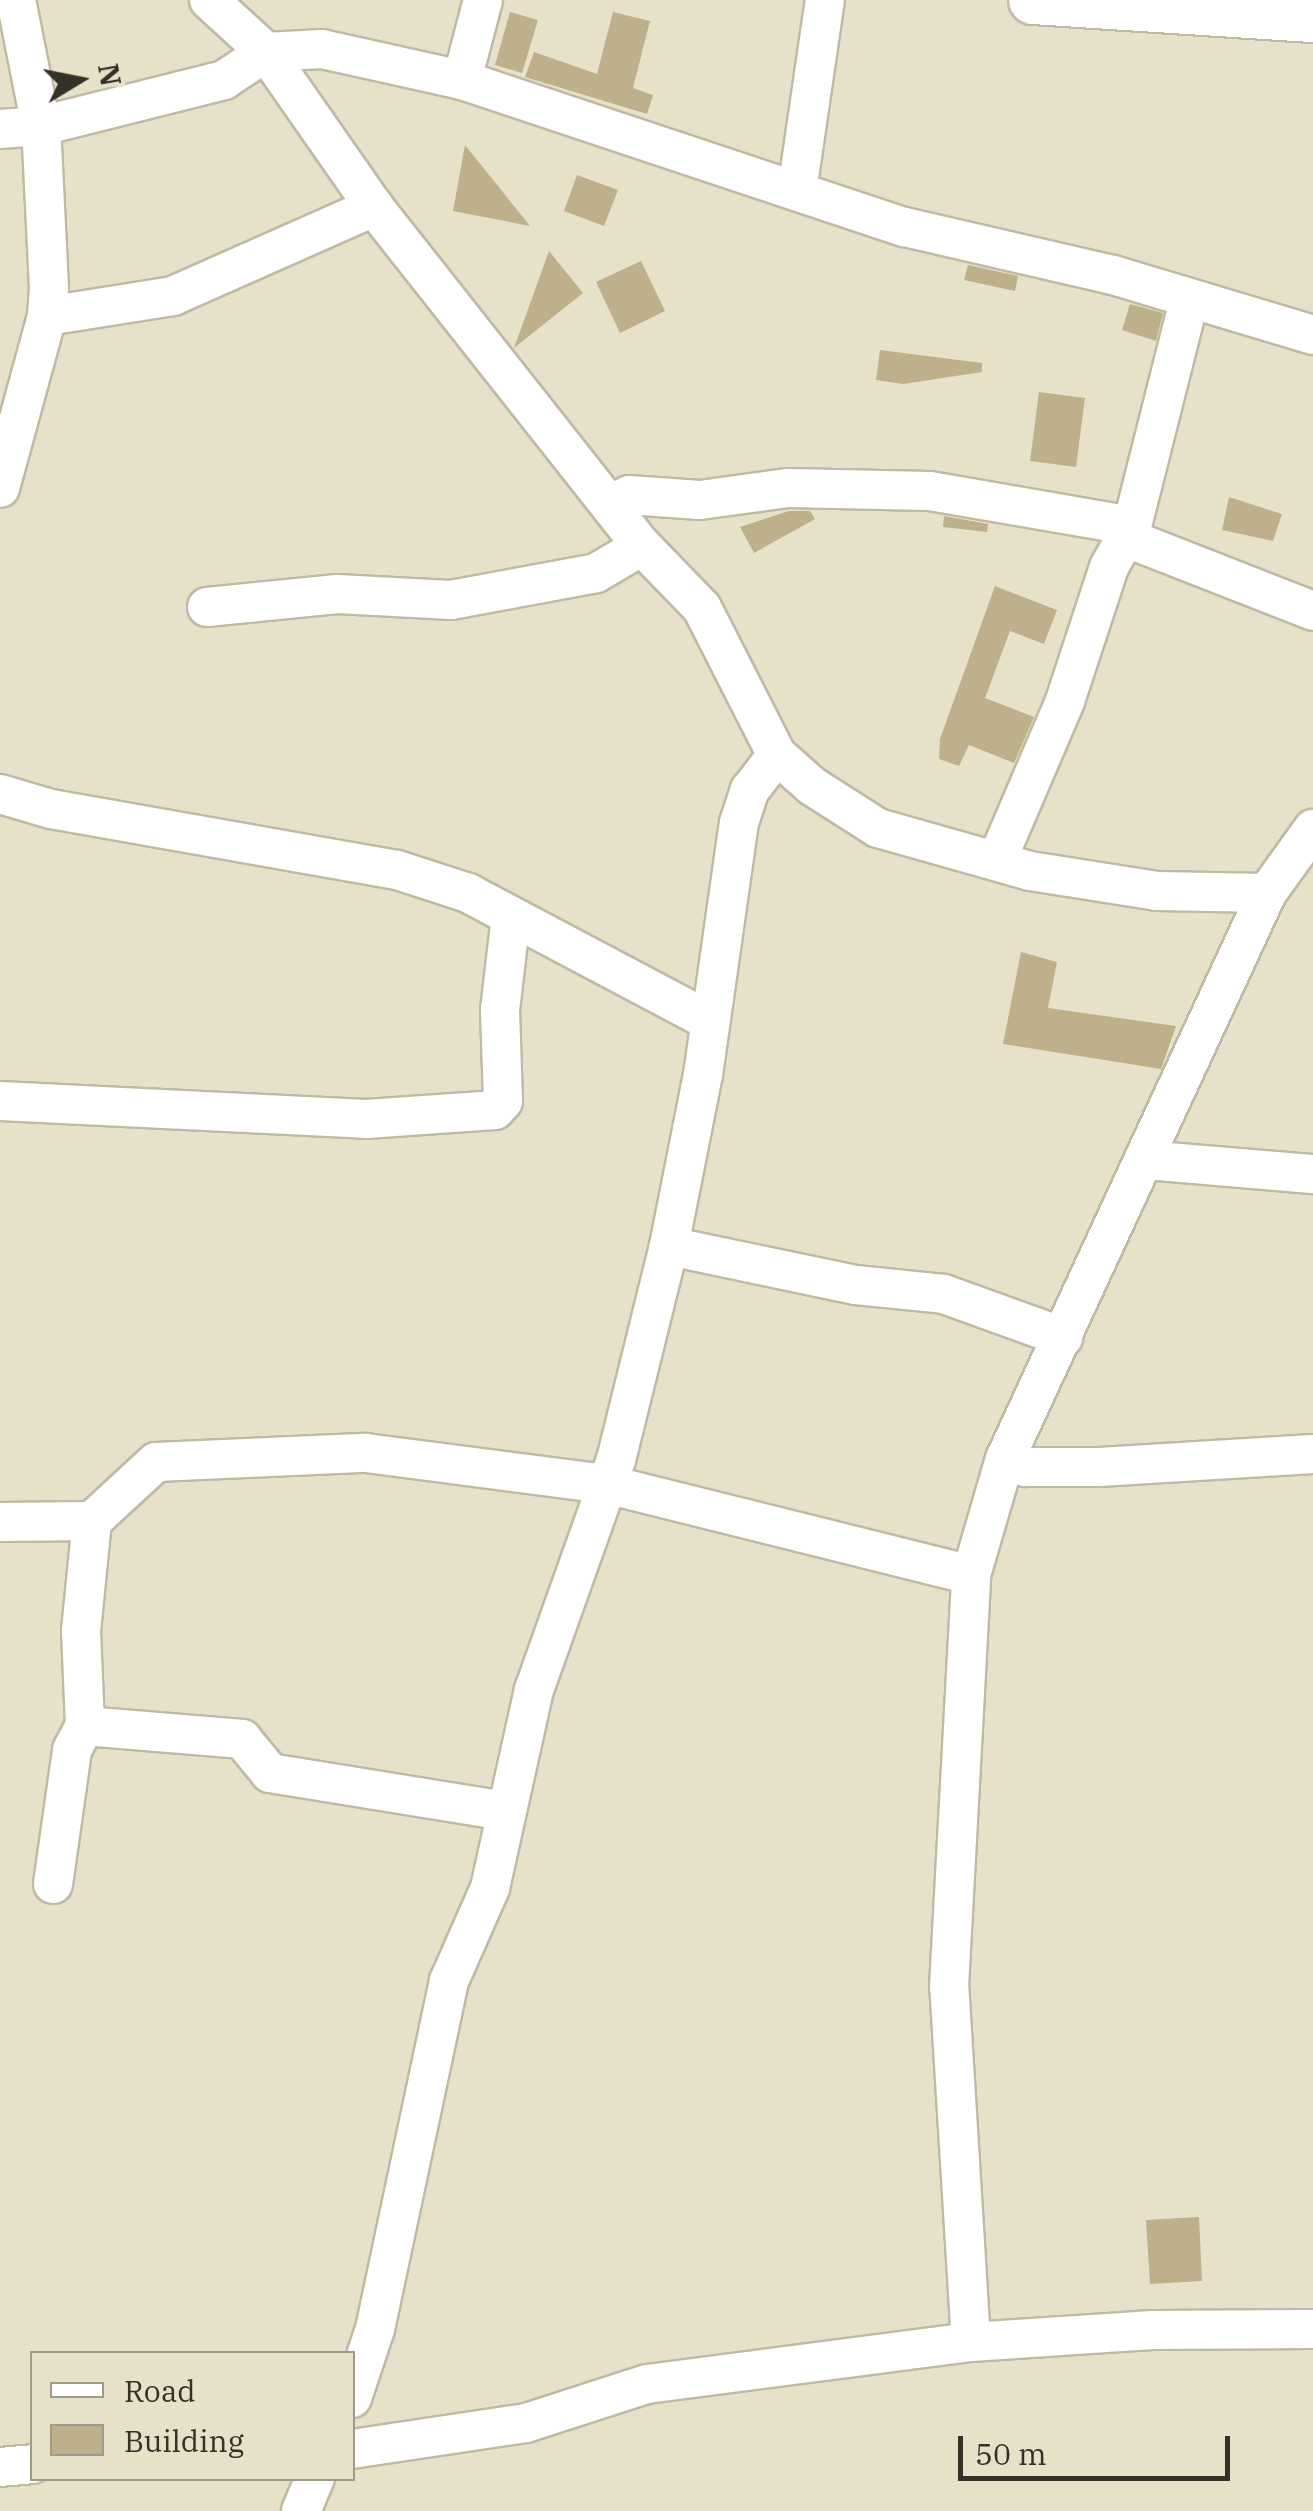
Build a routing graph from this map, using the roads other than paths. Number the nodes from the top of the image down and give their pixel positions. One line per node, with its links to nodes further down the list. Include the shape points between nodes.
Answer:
1 (16, 0): 9 (street)
2 (209, 0): 7 (street)
3 (483, 0): 8 (street)
4 (825, 0): 11 (street)
5 (1033, 0): 6 (street)
6 (1313, 18)
7 (266, 52): 8 (street, via 322,49); 9 (street, via 224,80); 12 (street)
8 (462, 80): 11 (street)
9 (41, 126): 10 (street); 14 (street)
10 (0, 129)
11 (796, 191): 13 (street, via 905,227 1113,275)
12 (374, 207): 14 (street, via 174,296); 17 (street)
13 (1189, 301): 15 (street); 18 (street)
14 (47, 316): 16 (street)
15 (1313, 336)
16 (0, 488)
17 (610, 504): 18 (street, via 629,495 700,500 788,488 930,491); 19 (street)
18 (1130, 532): 21 (street); 25 (street, via 1109,567 1066,701)
19 (642, 546): 20 (street, via 596,573 451,600 337,594); 22 (street, via 702,608)
20 (207, 607)
21 (1313, 611)
22 (777, 755): 25 (street, via 878,828); 28 (street, via 750,790 739,823)
23 (0, 794): 27 (street, via 51,809 397,870 468,893)
24 (1313, 828): 26 (street)
25 (997, 860): 26 (street, via 1157,891)
26 (1267, 893): 30 (street)
27 (510, 916): 28 (street); 29 (street, via 500,1010 504,1102 494,1110 347,1118)
28 (710, 1021): 32 (street)
29 (0, 1101)
30 (1144, 1160): 31 (street); 33 (street)
31 (1313, 1174)
32 (670, 1246): 33 (street, via 856,1286 944,1294); 36 (street)
33 (1063, 1337): 35 (street)
34 (1313, 1454): 35 (street, via 1099,1467 1025,1468)
35 (1005, 1459): 39 (street)
36 (606, 1484): 38 (street, via 422,1458 262,1454 156,1462); 39 (street); 41 (street, via 534,1690)
37 (0, 1522): 38 (street)
38 (92, 1522): 40 (street, via 81,1632)
39 (971, 1575): 44 (street, via 949,1987)
40 (85, 1726): 41 (street, via 242,1739 270,1773); 42 (street, via 63,1795)
41 (505, 1812): 45 (street, via 490,1888 448,1981 375,2329)
42 (53, 1884)
43 (1313, 2330): 44 (street, via 1153,2330)
44 (971, 2342): 46 (street, via 647,2384 526,2423)
45 (355, 2389)
46 (355, 2449)
47 (30, 2464): 48 (street)
48 (0, 2467)
49 (315, 2481): 50 (street)
50 (301, 2511)

